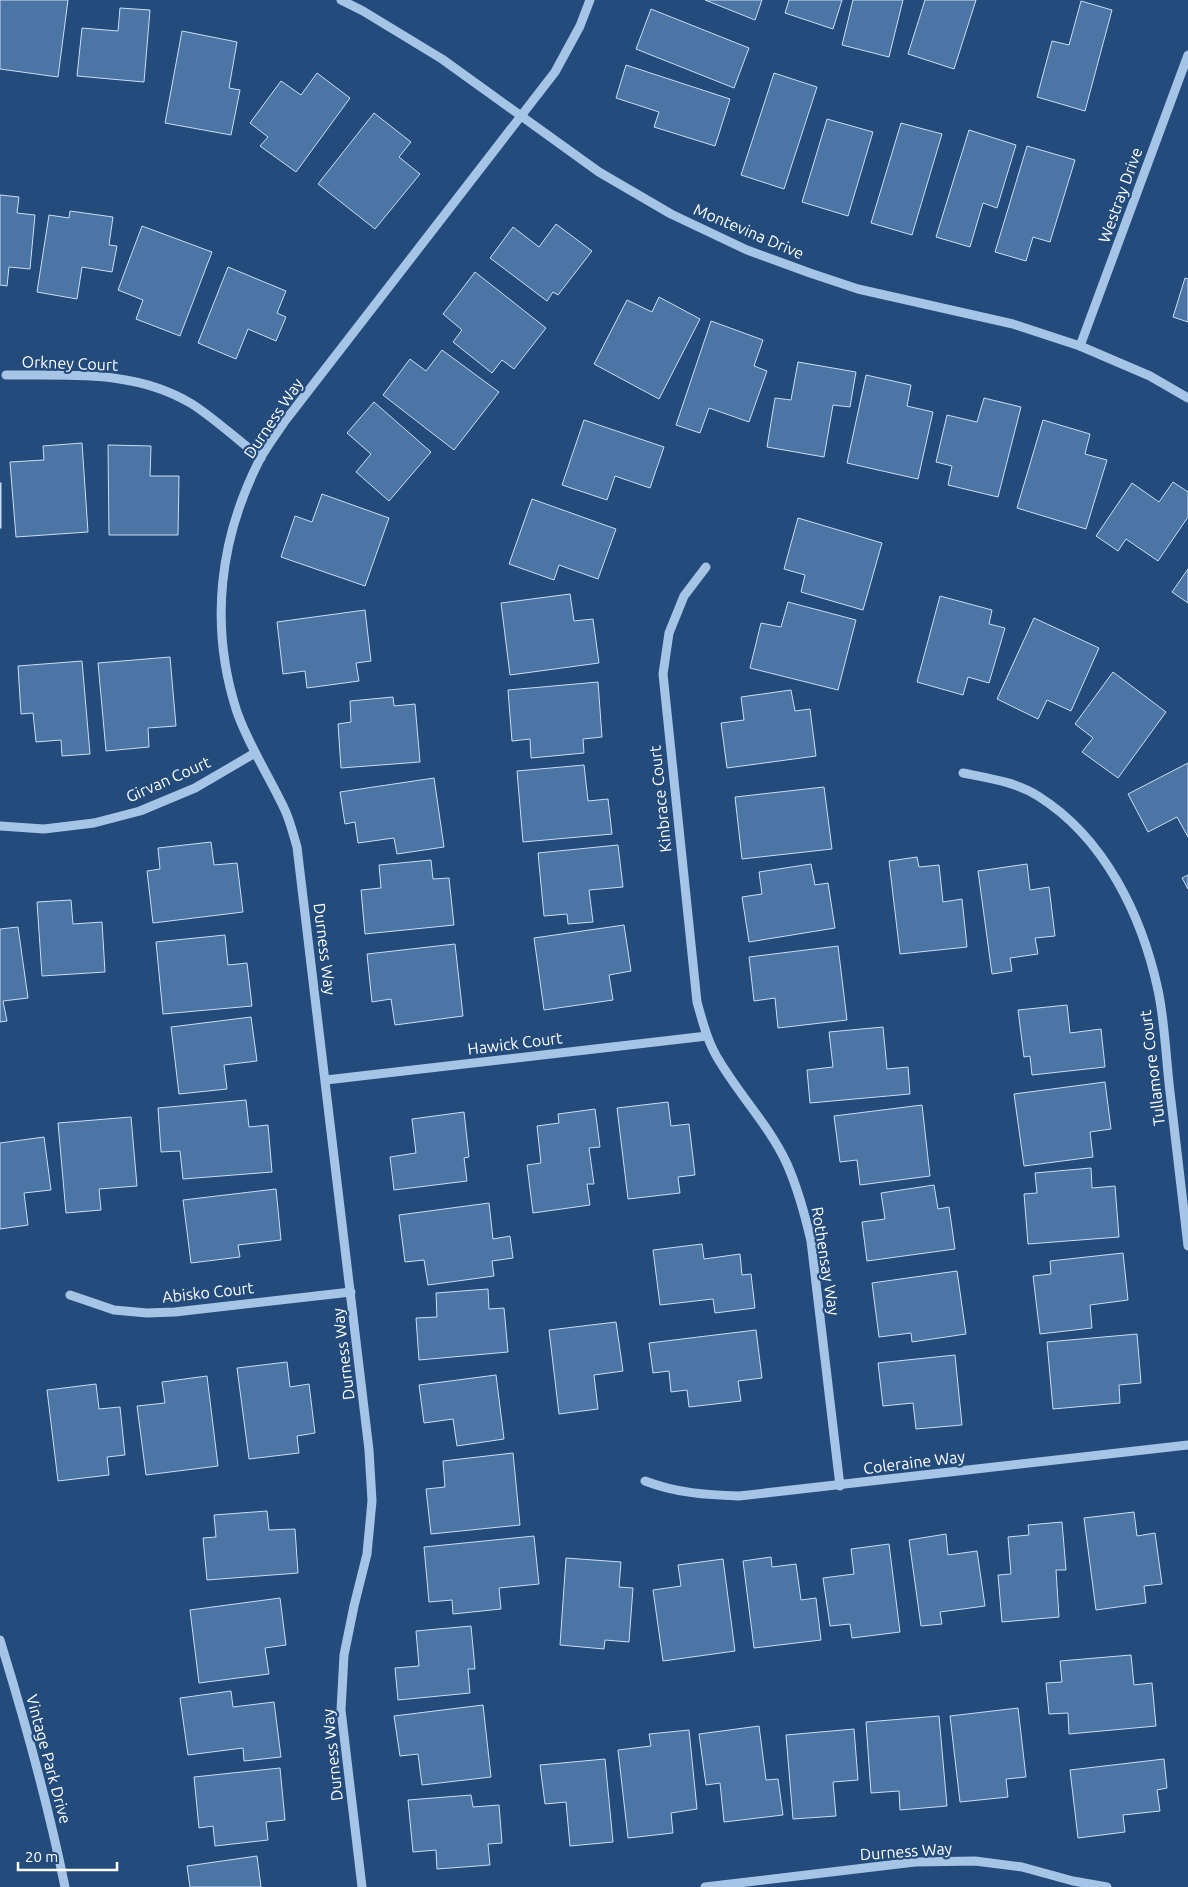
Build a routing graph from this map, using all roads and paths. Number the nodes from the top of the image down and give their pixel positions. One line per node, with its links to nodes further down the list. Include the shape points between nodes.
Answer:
1 (341, 0): 4 (street, Montevina Drive, via 442,59)
2 (590, 0): 4 (street, Durness Way, via 555,72)
3 (1188, 55): 5 (street, Westray Drive)
4 (521, 117): 5 (street, Montevina Drive, via 599,172 671,214 747,250 858,289 1014,324); 8 (street, Durness Way, via 291,413)
5 (1080, 346): 7 (street, Montevina Drive, via 1150,376)
6 (6, 375): 8 (street, Orkney Court, via 106,376 150,385 191,404)
7 (1188, 398)
8 (261, 458): 10 (street, Durness Way, via 241,501 228,542 220,596 224,660 238,713)
9 (706, 567): 13 (street, Kinbrace Court, via 684,596 669,633 663,674 696,1002)
10 (254, 753): 12 (street, Girvan Court, via 195,788 140,811 94,823 44,829); 14 (street, Durness Way, via 285,809 297,847)
11 (963, 773): 15 (street, Tullamore Court, via 1002,780 1028,791 1069,819 1095,847 1124,894 1144,938 1158,992)
12 (0, 826)
13 (707, 1036): 14 (street, Hawick Court); 20 (street, Rothensay Way, via 719,1062 761,1119 786,1164 802,1204 811,1241)
14 (326, 1080): 16 (street, Durness Way)
15 (1188, 1246)
16 (351, 1292): 17 (street, Abisko Court, via 147,1313 114,1310); 23 (street, Durness Way, via 372,1501 367,1554 344,1655 341,1710)
17 (70, 1295)
18 (1188, 1445): 20 (street, Coleraine Way)
19 (645, 1481): 20 (street, Coleraine Way, via 694,1494 739,1496)
20 (840, 1486)
21 (0, 1640): 22 (street, Vintage Park Drive, via 57,1846)
22 (65, 1887)
23 (362, 1887)
24 (705, 1887): 25 (street, Durness Way, via 914,1862 975,1861 1022,1867)
25 (1107, 1887)

